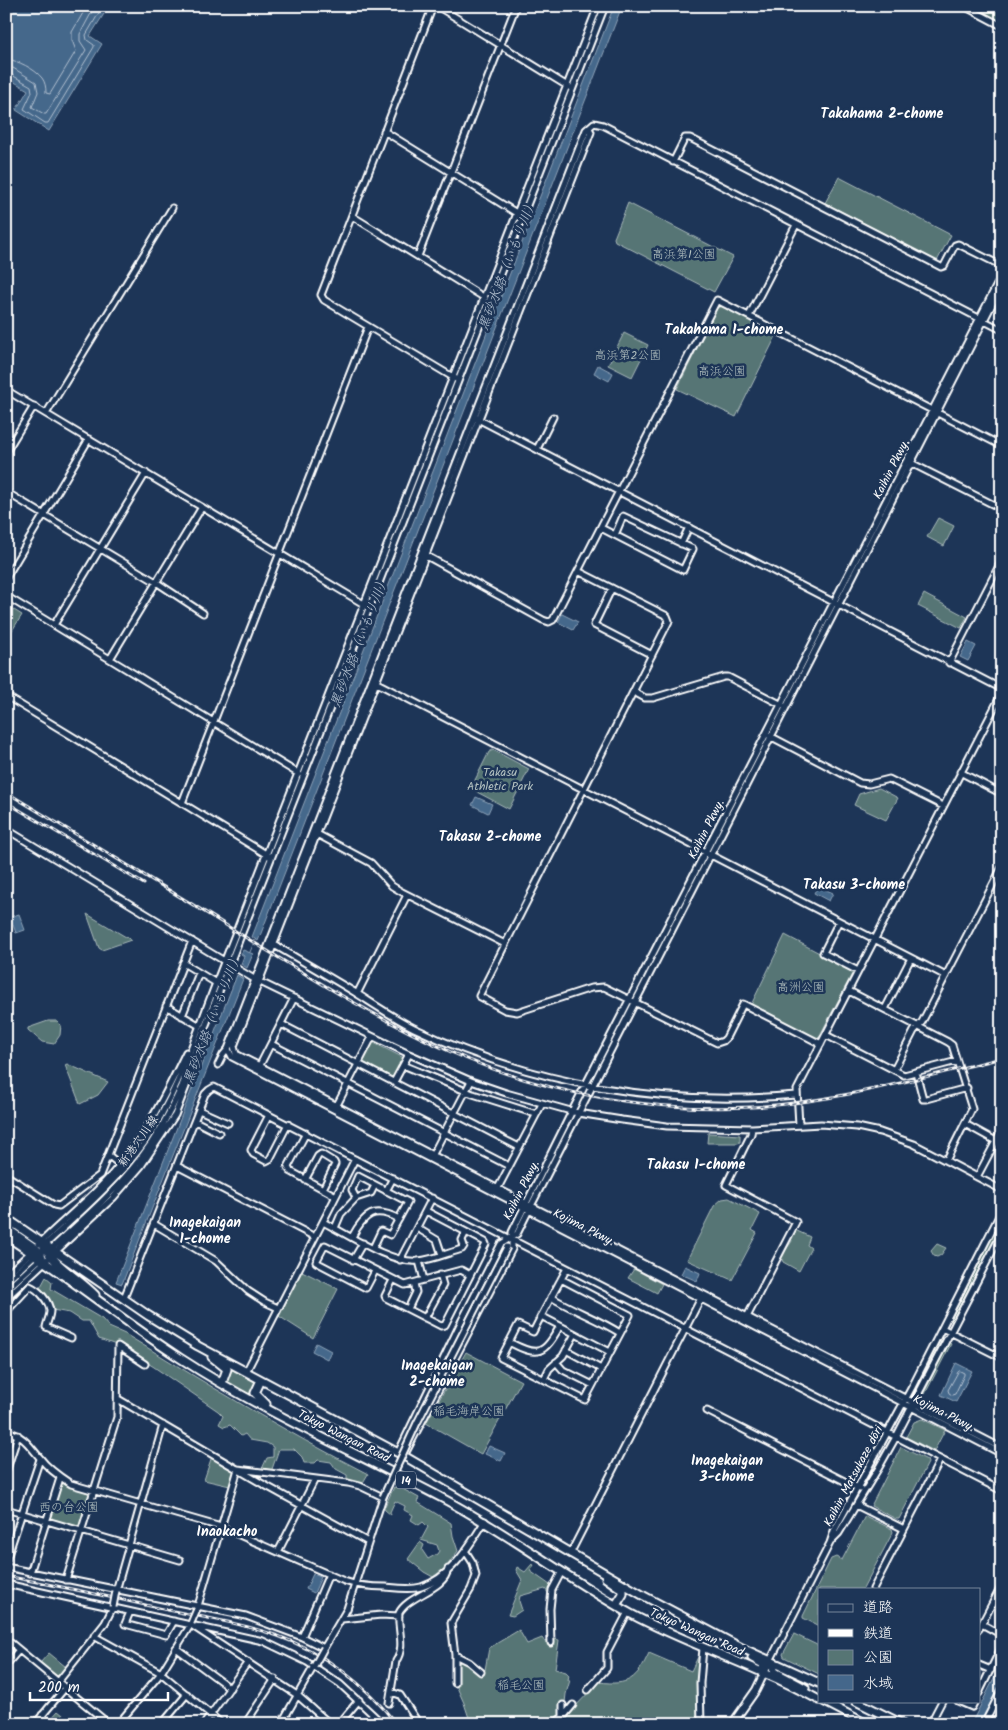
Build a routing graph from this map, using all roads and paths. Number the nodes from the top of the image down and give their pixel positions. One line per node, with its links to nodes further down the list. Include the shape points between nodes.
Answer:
1 (433, 6): 12 (street)
2 (437, 6): 10 (street)
3 (516, 6): 10 (street)
4 (598, 6): 11 (street)
5 (605, 6): 11 (street)
6 (964, 6): 9 (street)
7 (996, 6): 8 (street)
8 (1002, 9)
9 (1002, 26)
10 (501, 46): 11 (street); 14 (street)
11 (570, 87): 16 (street); 18 (street)
12 (384, 131): 14 (street); 17 (street)
13 (673, 162): 19 (street); 21 (street, via 685,138 690,138 941,267 958,244); 36 (street, via 599,124 594,123 589,128 591,132)
14 (451, 173): 16 (street); 20 (street)
15 (172, 208): 34 (street)
16 (517, 213): 18 (street); 24 (street)
17 (352, 216): 20 (street); 28 (street, via 321,295 324,300)
18 (523, 216): 25 (street)
19 (796, 225): 26 (street); 27 (street)
20 (418, 256): 24 (street)
21 (1002, 266)
22 (1002, 275): 27 (street, Kaihin Pkwy.)
23 (1002, 285): 27 (street, Kaihin Pkwy.)
24 (484, 297): 25 (street); 30 (street)
25 (490, 301): 30 (street)
26 (749, 316): 33 (street); 44 (street, via 717,300)
27 (982, 320): 29 (street); 33 (street, Kaihin Pkwy.)
28 (368, 326): 30 (street); 53 (street)
29 (1002, 330)
30 (456, 379): 62 (street)
31 (6, 390): 32 (street)
32 (34, 406): 34 (street); 40 (street)
33 (934, 412): 38 (street); 41 (street, Kaihin Pkwy.); 61 (street, Kaihin Pkwy.)
34 (46, 414): 37 (street)
35 (553, 417): 39 (street)
36 (476, 418): 39 (street); 54 (street)
37 (89, 440): 42 (street); 47 (street)
38 (1002, 446)
39 (537, 449): 44 (street)
40 (6, 452)
41 (911, 463): 46 (street); 61 (street, Kaihin Pkwy.)
42 (146, 473): 45 (street); 52 (street)
43 (6, 492): 47 (street)
44 (619, 492): 48 (street); 49 (street)
45 (202, 507): 53 (street); 58 (street)
46 (1002, 510)
47 (44, 515): 52 (street); 57 (street)
48 (601, 528): 50 (street); 56 (street)
49 (689, 528): 51 (street); 61 (street)
50 (615, 535): 51 (street, via 623,516); 51 (street, via 683,570 692,550)
51 (681, 544)
52 (100, 549): 58 (street); 64 (street)
53 (279, 553): 62 (street); 74 (street)
54 (423, 554): 56 (street, via 549,622); 68 (street)
55 (1002, 560): 67 (street)
56 (578, 571): 59 (street)
57 (6, 578)
58 (156, 582): 63 (street); 66 (street)
59 (612, 588): 65 (street, via 668,618 669,623); 65 (street, via 594,625)
60 (6, 596): 64 (street)
61 (836, 604): 67 (street); 73 (street, Kaihin Pkwy.)
62 (367, 606): 77 (street); 78 (street)
63 (203, 613)
64 (54, 625): 66 (street)
65 (652, 655): 70 (street)
66 (110, 659): 74 (street)
67 (949, 663): 69 (street)
68 (374, 681): 79 (street); 84 (street)
69 (1002, 689)
70 (634, 692): 73 (street, via 653,698 726,677); 79 (street)
71 (1002, 693): 76 (street)
72 (6, 696): 81 (street)
73 (784, 705): 75 (street, Kaihin Pkwy.)
74 (213, 722): 77 (street); 81 (street)
75 (768, 736): 82 (street, via 860,783 889,779); 85 (street, Kaihin Pkwy.)
76 (960, 772): 80 (street); 82 (street)
77 (298, 773): 78 (street); 86 (street)
78 (304, 777): 86 (street)
79 (584, 790): 85 (street); 93 (street)
80 (1002, 794)
81 (182, 803): 86 (street)
82 (943, 806): 90 (street)
83 (6, 829): 91 (street)
84 (314, 833): 88 (street, via 372,863 392,886); 92 (street)
85 (708, 854): 89 (street); 106 (street, Kaihin Pkwy.)
86 (269, 856): 95 (street, 新港穴川線); 97 (street, 新港穴川線)
87 (1002, 867): 100 (street)
88 (407, 895): 93 (street); 104 (street)
89 (839, 921): 90 (street); 98 (street, via 823,953)
90 (875, 940): 94 (street); 98 (street)
91 (192, 941): 95 (street); 96 (street)
92 (271, 943): 101 (street); 104 (street)
93 (505, 944): 106 (street, via 479,996 505,1010 522,1011 598,987)
94 (911, 958): 100 (street); 108 (street)
95 (225, 961): 97 (street); 102 (street, 新港穴川線)
96 (183, 963): 99 (street); 107 (street)
97 (230, 965): 101 (street); 110 (street, 新港穴川線)
98 (858, 971): 103 (street)
99 (199, 973): 102 (street); 109 (street)
100 (946, 976): 113 (street)
101 (257, 980): 105 (street); 118 (street); 123 (street, Kojima Pkwy., via 234,1046 236,1054)
102 (216, 984): 112 (street, 新港穴川線)
103 (849, 990): 108 (street); 114 (street)
104 (357, 994): 130 (street, via 412,1027 489,1059)
105 (294, 998): 111 (street); 115 (street)
106 (633, 1000): 117 (street, via 713,1042 726,1038 743,1004); 130 (street, Kaihin Pkwy.)
107 (166, 1006): 109 (street); 154 (street)
108 (885, 1009): 113 (street)
109 (182, 1016): 112 (street)
110 (206, 1022): 194 (street, via 180,1105 157,1144 123,1188); 210 (street, 新港穴川線, via 174,1104 140,1159 103,1200)
111 (281, 1024): 116 (street); 121 (street)
112 (200, 1026): 158 (street, via 194,1031 143,1135); 207 (street, 新港穴川線, via 165,1107 136,1154 100,1193)
113 (918, 1026): 120 (street, via 952,1045); 125 (street)
114 (826, 1035): 117 (street); 125 (street)
115 (372, 1037): 119 (street); 121 (street)
116 (271, 1044): 123 (street); 129 (street)
117 (821, 1044): 133 (street)
118 (228, 1049): 122 (street); 135 (street, Kojima Pkwy., via 232,1057)
119 (409, 1054): 124 (street); 127 (street)
120 (957, 1061): 126 (street); 131 (street)
121 (358, 1064): 128 (street); 129 (street)
122 (218, 1065)
123 (260, 1065): 135 (street, Kojima Pkwy.)
124 (404, 1065): 128 (street); 132 (street)
125 (894, 1070): 126 (street, via 904,1076)
126 (916, 1072): 131 (street, via 923,1099)
127 (471, 1081): 132 (street); 134 (street)
128 (394, 1082): 139 (street)
129 (348, 1083): 135 (street); 151 (street)
130 (589, 1085): 133 (street, via 658,1096 704,1099); 137 (street, Kaihin Pkwy.); 138 (street, Kaihin Pkwy.)
131 (967, 1088): 145 (street, via 972,1109)
132 (466, 1091): 139 (street); 140 (street)
133 (796, 1095): 146 (street)
134 (542, 1104): 137 (street); 140 (street)
135 (335, 1108): 155 (street, Kojima Pkwy.)
136 (199, 1110): 141 (street, via 207,1091 214,1087); 142 (street); 143 (street)
137 (572, 1111): 138 (street); 173 (street, Kaihin Pkwy.)
138 (578, 1113): 147 (street, via 666,1126); 173 (street, Kaihin Pkwy.)
139 (454, 1114): 151 (street); 153 (street)
140 (536, 1114): 153 (street)
141 (269, 1115): 144 (street); 144 (street, via 251,1150 252,1154 266,1161)
142 (194, 1121): 149 (street); 159 (street)
143 (228, 1123)
144 (288, 1124): 150 (street)
145 (965, 1124): 152 (street); 157 (street)
146 (799, 1125): 147 (street); 157 (street, via 836,1124 880,1132 914,1144)
147 (752, 1128): 221 (street, via 726,1185 796,1222)
148 (1002, 1130): 152 (street)
149 (219, 1133)
150 (306, 1133): 156 (street); 164 (street, via 288,1167)
151 (444, 1133): 155 (street); 160 (street)
152 (996, 1141): 162 (street)
153 (519, 1147): 160 (street)
154 (108, 1155): 158 (street); 161 (street, via 100,1175 62,1205 54,1205)
155 (432, 1157): 166 (street, Kojima Pkwy.); 173 (street, Kojima Pkwy.)
156 (355, 1158): 163 (street); 170 (street)
157 (946, 1161): 162 (street)
158 (120, 1165): 189 (street)
159 (177, 1166): 179 (street); 186 (street)
160 (509, 1166): 166 (street)
161 (6, 1175)
162 (977, 1177): 168 (street)
163 (393, 1178): 169 (street); 172 (street)
164 (305, 1180): 167 (street); 167 (street, via 321,1154 335,1164)
165 (376, 1185): 169 (street); 171 (street, via 371,1193); 171 (street, via 358,1176 352,1190)
166 (498, 1188): 173 (street, Kojima Pkwy.)
167 (323, 1189): 170 (street)
168 (1002, 1190)
169 (386, 1191): 177 (street, via 408,1202)
170 (336, 1196): 178 (street)
171 (356, 1198): 181 (street, via 341,1214)
172 (432, 1198): 175 (street); 188 (street)
173 (528, 1207): 188 (street, Kaihin Pkwy.); 214 (street, Kojima Pkwy.); 221 (street, Kojima Pkwy.)
174 (1002, 1210): 226 (street, Kaihin Matsukaze dōri)
175 (426, 1211): 182 (street); 183 (street)
176 (6, 1218): 189 (highway)
177 (399, 1219): 187 (street, via 389,1213 369,1214); 191 (street, via 390,1235 381,1231)
178 (323, 1222): 181 (street); 186 (street)
179 (154, 1224): 213 (street); 216 (street, via 216,1261 248,1291)
180 (6, 1228): 192 (highway)
181 (334, 1228): 187 (street)
182 (417, 1228): 193 (street, via 437,1240); 196 (street)
183 (466, 1232): 193 (street, via 462,1250); 203 (street, via 486,1243)
184 (1002, 1233): 227 (street, Kaihin Matsukaze dōri)
185 (6, 1237): 192 (highway, Tokyo Wangan Road / 14)
186 (315, 1237): 216 (street)
187 (352, 1237): 190 (street)
188 (511, 1239): 199 (street); 255 (street, via 512,1249); 255 (street, via 501,1244 462,1320); 267 (street, bridge, via 417,1422)
189 (41, 1242): 192 (street); 194 (highway)
190 (363, 1243): 191 (street); 195 (street)
191 (373, 1248): 196 (street)
192 (33, 1250): 198 (highway, Tokyo Wangan Road / 14); 201 (street)
193 (442, 1254): 197 (street)
194 (53, 1255): 198 (street); 213 (highway, Tokyo Wangan Road / 14); 217 (highway)
195 (353, 1260): 200 (street); 200 (street, via 325,1245 316,1262 366,1288)
196 (400, 1260): 197 (street)
197 (419, 1261): 206 (street)
198 (44, 1262): 209 (street); 217 (highway, Tokyo Wangan Road / 14)
199 (567, 1268): 204 (street); 225 (street)
200 (375, 1271): 205 (street)
201 (6, 1275)
202 (440, 1275): 203 (street, via 461,1270); 206 (street); 222 (street, via 443,1285)
203 (470, 1275): 222 (street, via 445,1325)
204 (561, 1279): 211 (street); 228 (street, via 630,1315)
205 (393, 1280): 208 (street, via 405,1286); 218 (street, via 386,1298)
206 (424, 1280): 208 (street)
207 (6, 1282)
208 (414, 1283): 218 (street, via 416,1292)
209 (16, 1289): 212 (street); 215 (street)
210 (6, 1290)
211 (551, 1297): 220 (street); 228 (street)
212 (6, 1298)
213 (124, 1298): 232 (highway, Tokyo Wangan Road / 14)
214 (701, 1298): 223 (street, Kojima Pkwy.); 225 (street)
215 (6, 1303)
216 (278, 1308): 239 (street)
217 (110, 1309): 242 (highway, Tokyo Wangan Road / 14)
218 (408, 1309): 222 (street)
219 (6, 1312): 230 (street, via 30,1286 33,1287 50,1310 46,1327)
220 (541, 1316): 224 (street); 231 (street, via 533,1332 518,1325)
221 (748, 1316): 223 (street); 245 (street, Kojima Pkwy.)
222 (425, 1318)
223 (744, 1321): 245 (street, Kojima Pkwy.)
224 (560, 1326): 229 (street); 231 (street, via 549,1345 540,1351 529,1352)
225 (685, 1328): 251 (street); 283 (street)
226 (942, 1328): 227 (street); 245 (street, Kaihin Matsukaze dōri)
227 (951, 1332): 235 (street); 246 (street, Kaihin Matsukaze dōri)
228 (620, 1333): 234 (street)
229 (575, 1334): 233 (street); 234 (street)
230 (71, 1338)
231 (509, 1342): 240 (street, via 501,1358)
232 (198, 1346): 239 (highway, Tokyo Wangan Road / 14); 242 (highway, via 228,1369)
233 (566, 1350): 236 (street); 238 (street)
234 (610, 1352): 238 (street)
235 (1002, 1358)
236 (556, 1362): 240 (street); 243 (street, via 563,1370)
237 (145, 1364): 244 (street, via 118,1346)
238 (602, 1369): 243 (street)
239 (246, 1372): 241 (highway, Tokyo Wangan Road / 14)
240 (544, 1379): 243 (street, via 585,1400)
241 (261, 1380): 248 (highway, via 255,1395); 255 (highway, Tokyo Wangan Road / 14)
242 (222, 1383): 248 (highway, Tokyo Wangan Road / 14)
243 (593, 1385)
244 (118, 1399): 249 (street); 264 (street, via 117,1417)
245 (904, 1400): 246 (street, Kojima Pkwy.); 251 (street, Kaihin Matsukaze dōri)
246 (913, 1405): 253 (street, Kaihin Matsukaze dōri); 254 (street, Kojima Pkwy.); 256 (street, Kojima Pkwy.)
247 (707, 1411): 263 (street)
248 (280, 1415): 273 (highway, Tokyo Wangan Road / 14)
249 (163, 1425): 259 (street); 268 (street)
250 (6, 1430): 252 (street)
251 (887, 1432): 253 (street); 263 (street, Kaihin Matsukaze dōri)
252 (18, 1435): 257 (street, via 31,1445); 260 (street)
253 (896, 1437): 258 (street); 265 (street, Kaihin Matsukaze dōri)
254 (1002, 1448)
255 (401, 1454): 283 (highway, Tokyo Wangan Road / 14)
256 (1002, 1454)
257 (40, 1459): 261 (street); 272 (street)
258 (940, 1460): 266 (street); 276 (street)
259 (238, 1469): 262 (street); 270 (street); 275 (street)
260 (6, 1472)
261 (60, 1478): 264 (street); 274 (street)
262 (315, 1479): 267 (street, via 354,1484); 270 (street)
263 (857, 1488): 265 (street); 279 (street, Kaihin Matsukaze dōri)
264 (93, 1491): 268 (street); 277 (street)
265 (864, 1491): 269 (street, Kaihin Matsukaze dōri)
266 (1002, 1491)
267 (383, 1497): 278 (street)
268 (141, 1504): 275 (street); 280 (street)
269 (856, 1505): 276 (street); 279 (street, Kaihin Matsukaze dōri)
270 (301, 1506): 278 (street); 281 (street)
271 (6, 1509): 272 (street)
272 (22, 1514): 274 (street); 285 (street)
273 (485, 1521): 282 (street); 289 (highway, Tokyo Wangan Road / 14)
274 (46, 1522): 277 (street); 290 (street)
275 (221, 1527): 281 (street); 300 (street)
276 (904, 1529): 296 (street)
277 (80, 1532): 280 (street); 292 (street)
278 (368, 1542): 294 (street)
279 (830, 1543): 321 (street)
280 (129, 1545): 284 (street); 297 (street)
281 (278, 1552): 291 (street)
282 (466, 1552): 288 (street); 319 (street, via 476,1576 451,1623)
283 (570, 1554): 286 (highway, Tokyo Wangan Road / 14)
284 (180, 1560)
285 (6, 1561)
286 (592, 1566): 298 (highway, via 622,1590); 311 (highway, Tokyo Wangan Road / 14)
287 (6, 1567): 290 (street)
288 (448, 1569): 294 (street, via 428,1584 415,1588); 303 (street, via 447,1575 433,1589 409,1602)
289 (562, 1571): 298 (highway, Tokyo Wangan Road / 14); 313 (street, via 552,1590)
290 (30, 1573): 292 (street)
291 (329, 1574): 294 (street); 310 (street)
292 (66, 1580): 297 (street)
293 (6, 1584): 299 (street)
294 (354, 1585): 304 (street)
295 (1002, 1586): 307 (street)
296 (874, 1588)
297 (116, 1590): 299 (street, bridge); 300 (street)
298 (616, 1605): 302 (highway, Tokyo Wangan Road / 14)
299 (113, 1608): 301 (street); 309 (street)
300 (198, 1608): 306 (street, bridge); 310 (street, via 246,1616)
301 (130, 1612): 305 (street); 305 (street, via 125,1624 166,1635)
302 (628, 1612): 317 (highway, Tokyo Wangan Road / 14); 336 (street, via 607,1652 607,1668)
303 (399, 1616): 304 (street); 338 (street, via 401,1647)
304 (342, 1619): 316 (street)
305 (174, 1621): 306 (street)
306 (191, 1624): 315 (street); 320 (street); 324 (street, via 263,1640)
307 (980, 1627): 308 (street)
308 (1002, 1635)
309 (94, 1636): 327 (street); 330 (street)
310 (302, 1637): 316 (street)
311 (723, 1638): 321 (highway, Tokyo Wangan Road / 14); 328 (highway, via 763,1664)
312 (6, 1639): 318 (street)
313 (551, 1643)
314 (1002, 1646): 325 (street)
315 (176, 1648): 327 (street); 334 (street)
316 (324, 1648): 324 (street, bridge)
317 (703, 1648): 328 (highway, Tokyo Wangan Road / 14); 370 (street)
318 (19, 1650): 323 (street); 330 (street)
319 (455, 1655): 326 (street); 331 (street)
320 (248, 1662): 329 (street); 334 (street)
321 (770, 1662): 328 (main road); 332 (highway, Tokyo Wangan Road / 14); 341 (highway, via 775,1672)
322 (980, 1664): 325 (street)
323 (6, 1665)
324 (314, 1666): 340 (street); 343 (street)
325 (991, 1670): 337 (street)
326 (481, 1672)
327 (161, 1673): 339 (street); 359 (street)
328 (765, 1673): 342 (highway, Tokyo Wangan Road / 14); 371 (main road)
329 (275, 1679): 340 (street); 363 (street)
330 (58, 1682): 333 (street)
331 (455, 1683)
332 (818, 1684)
333 (65, 1688): 353 (street); 358 (street)
334 (230, 1688): 354 (street)
335 (1002, 1688): 344 (street)
336 (588, 1690)
337 (980, 1690)
338 (391, 1692): 350 (street); 368 (street, via 400,1695)
339 (187, 1694): 354 (street); 360 (street)
340 (297, 1695): 364 (street); 365 (street)
341 (818, 1698)
342 (818, 1699)
343 (359, 1700): 366 (street); 367 (street)
344 (999, 1700): 375 (street)
345 (824, 1702): 372 (highway, Tokyo Wangan Road / 14)
346 (858, 1702): 373 (highway)
347 (941, 1702): 374 (street)
348 (960, 1702): 349 (street, via 972,1707)
349 (974, 1702)
350 (389, 1703)
351 (563, 1705): 355 (street)
352 (573, 1705): 355 (street)
353 (42, 1715): 356 (street); 357 (street)
354 (212, 1715): 361 (street); 362 (street)
355 (562, 1717): 369 (street)
356 (34, 1724)
357 (52, 1724)
358 (109, 1724)
359 (118, 1724)
360 (162, 1724)
361 (204, 1724)
362 (222, 1724)
363 (245, 1724)
364 (281, 1724)
365 (330, 1724)
366 (339, 1724)
367 (383, 1724)
368 (419, 1724)
369 (553, 1724)
370 (701, 1724)
371 (732, 1724)
372 (867, 1724)
373 (902, 1724)
374 (930, 1724)
375 (984, 1724)

